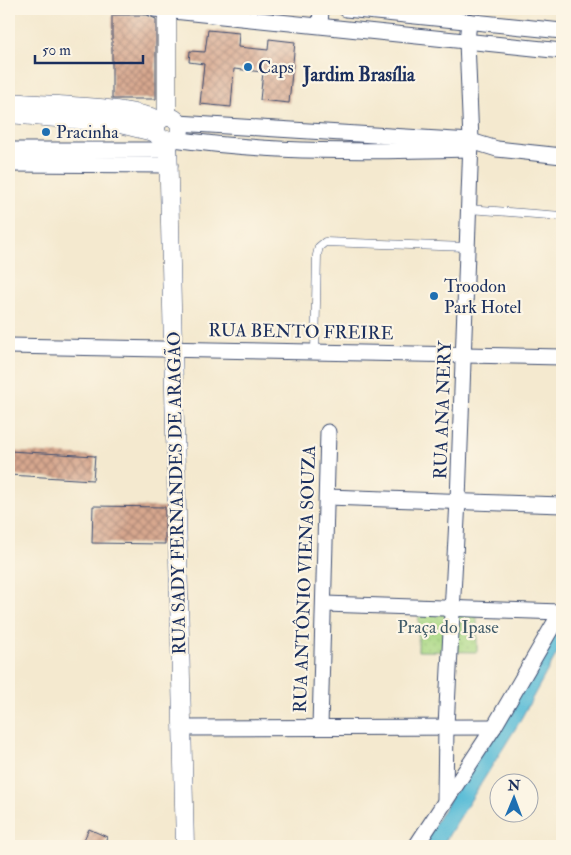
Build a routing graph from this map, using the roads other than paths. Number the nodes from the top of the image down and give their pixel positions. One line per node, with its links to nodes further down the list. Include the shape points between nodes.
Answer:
1 (162, 9): 6 (street); 12 (street, RUA SADY FERNANDES DE ARAGÃO)
2 (322, 9): 6 (street)
3 (346, 9): 4 (street)
4 (390, 13): 5 (street); 8 (street)
5 (469, 22): 7 (street); 9 (street, RUA ANA NERY)
6 (320, 25): 8 (street)
7 (562, 31)
8 (387, 32): 9 (street)
9 (467, 41): 10 (street); 13 (street, RUA ANA NERY)
10 (562, 51)
11 (11, 108): 12 (street, via 123,112)
12 (168, 136): 13 (street); 13 (street, via 214,145 362,152); 14 (street); 16 (street); 21 (street, RUA SADY FERNANDES DE ARAGÃO)
13 (470, 145): 15 (street); 17 (street, RUA ANA NERY)
14 (9, 150)
15 (562, 156)
16 (9, 164)
17 (468, 209): 18 (lane); 19 (street, RUA ANA NERY)
18 (562, 216)
19 (467, 246): 22 (lane, via 325,242 317,255); 23 (street, RUA ANA NERY)
20 (9, 346): 21 (street, RUA BENTO FREIRE)
21 (173, 348): 22 (street, RUA BENTO FREIRE); 35 (street, RUA SADY FERNANDES DE ARAGÃO)
22 (314, 352): 23 (street, RUA BENTO FREIRE)
23 (464, 354): 24 (street, RUA BENTO FREIRE); 27 (street, RUA ANA NERY)
24 (562, 357)
25 (328, 432): 26 (street, RUA ANTÔNIO VIENA SOUZA)
26 (326, 496): 27 (street); 29 (street, RUA ANTÔNIO VIENA SOUZA)
27 (458, 500): 28 (street); 30 (street, RUA ANA NERY)
28 (562, 506)
29 (325, 604): 30 (street); 33 (street, RUA ANTÔNIO VIENA SOUZA)
30 (452, 608): 31 (street); 32 (street, RUA ANA NERY)
31 (562, 611): 34 (street)
32 (446, 726): 33 (street); 34 (street); 36 (street, RUA ANA NERY)
33 (320, 727): 35 (street)
34 (494, 727): 36 (street)
35 (182, 728): 37 (street, RUA SADY FERNANDES DE ARAGÃO)
36 (445, 799): 38 (street)
37 (186, 846)
38 (416, 846)

